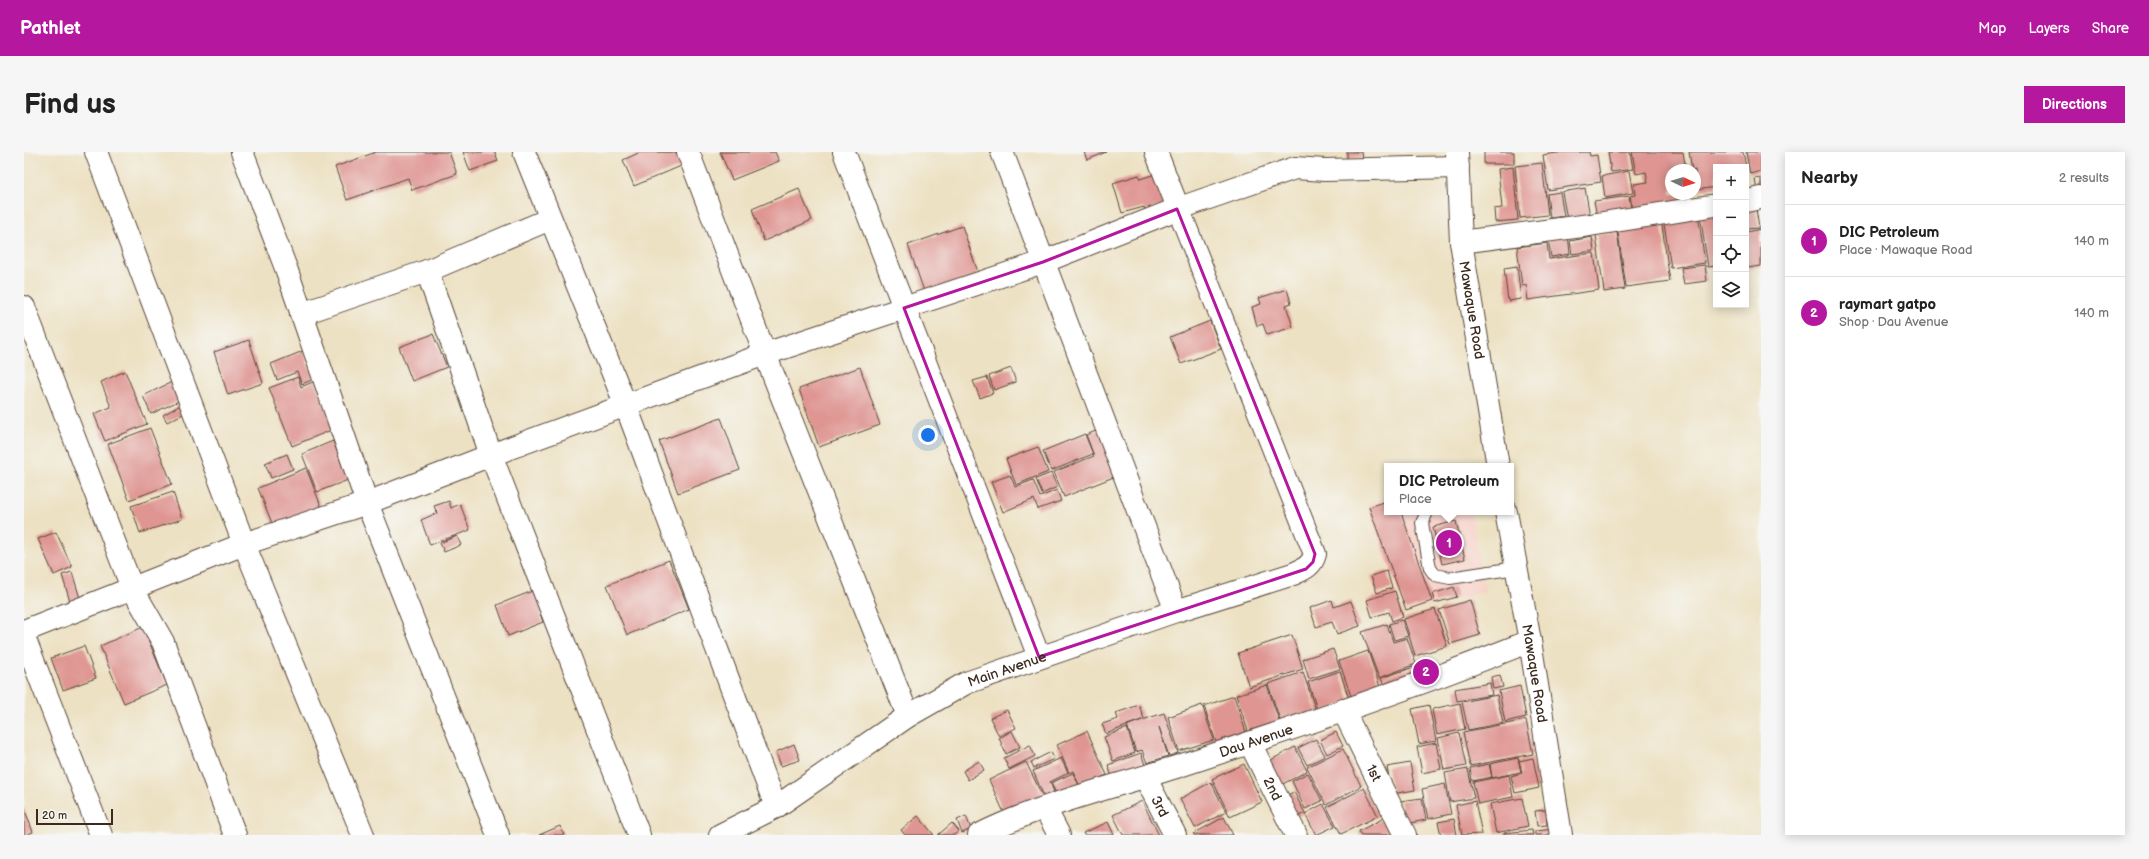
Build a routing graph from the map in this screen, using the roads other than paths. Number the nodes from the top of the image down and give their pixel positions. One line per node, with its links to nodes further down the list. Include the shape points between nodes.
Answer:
1 (96, 152): 29 (street)
2 (242, 152): 21 (street)
3 (524, 152): 15 (street)
4 (688, 152): 22 (street)
5 (844, 152): 20 (street)
6 (1002, 152): 17 (street)
7 (1156, 152): 14 (street)
8 (1300, 160): 10 (street); 14 (street)
9 (1457, 160): 10 (street); 16 (street, Mawaque Road)
10 (1322, 161)
11 (1761, 198): 12 (street)
12 (1749, 200)
13 (1713, 205): 16 (street)
14 (1177, 209): 17 (street); 32 (street, Main Avenue, via 1315,554 1313,562 1306,569)
15 (550, 219): 18 (street); 23 (street)
16 (1461, 242): 25 (street, Mawaque Road)
17 (1043, 262): 20 (street); 32 (street)
18 (427, 271): 21 (street); 24 (street)
19 (24, 307): 31 (street)
20 (904, 308): 22 (street); 36 (street)
21 (301, 314): 26 (street)
22 (764, 354): 23 (street); 38 (street)
23 (626, 406): 24 (street); 41 (street)
24 (491, 455): 26 (street); 47 (street)
25 (1498, 463)
26 (367, 503): 29 (street); 46 (street)
27 (1426, 515): 30 (lane, via 1422,523 1430,568 1435,575 1450,578)
28 (1507, 515): 30 (street, Mawaque Road)
29 (244, 544): 31 (street); 45 (street)
30 (1516, 568): 35 (street, Mawaque Road)
31 (132, 588): 33 (street); 44 (street, via 164,642)
32 (1176, 611): 36 (street, Main Avenue)
33 (24, 631)
34 (24, 637): 43 (street)
35 (1530, 641): 37 (street, Dau Avenue); 54 (street, Mawaque Road)
36 (1039, 657): 38 (street, Main Avenue, via 966,683)
37 (1343, 710): 39 (street, Dau Avenue); 53 (street, 1st)
38 (908, 716): 41 (street, Main Avenue)
39 (1250, 743): 40 (street, Dau Avenue); 52 (street, 2nd)
40 (1144, 777): 42 (street, Dau Avenue); 51 (street, 3rd)
41 (776, 807): 48 (street, Main Avenue)
42 (1045, 808): 49 (street, Dau Avenue); 50 (street)
43 (101, 835)
44 (235, 835)
45 (363, 835)
46 (498, 835)
47 (639, 835)
48 (720, 835)
49 (980, 835)
50 (1059, 835)
51 (1175, 835)
52 (1296, 835)
53 (1405, 835)
54 (1561, 835)

